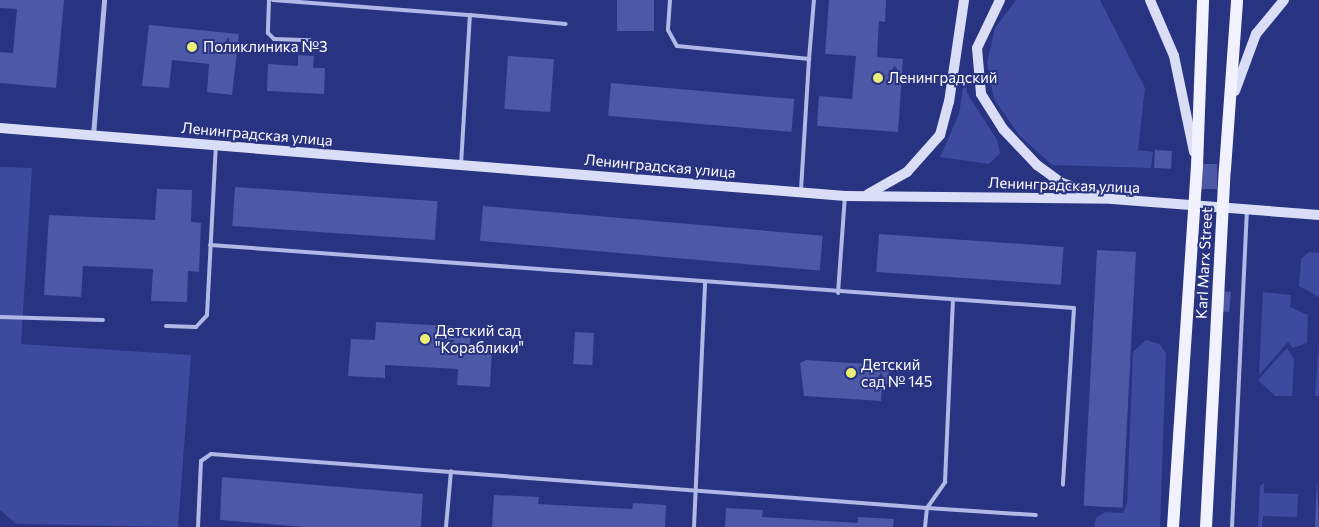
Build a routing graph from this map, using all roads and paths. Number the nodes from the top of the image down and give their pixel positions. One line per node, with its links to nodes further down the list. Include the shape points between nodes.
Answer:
1 (104, 0): 16 (street)
2 (271, 0): 11 (lane); 13 (lane, via 268,33 274,39)
3 (670, 0): 14 (lane, via 668,30 677,46)
4 (814, 0): 14 (lane)
5 (964, 0): 22 (main road, via 945,123 931,148 896,180 877,192)
6 (1000, 0): 23 (main road, via 984,25 976,64 977,83 987,105 1025,154 1062,183)
7 (1150, 0): 19 (main road, via 1174,56)
8 (1203, 0): 19 (main road)
9 (1237, 0): 20 (main road, Karl Marx Street)
10 (1284, 0): 20 (main road, via 1264,20 1244,60 1235,89)
11 (470, 15): 12 (lane); 18 (lane)
12 (566, 24)
13 (310, 40)
14 (809, 59): 21 (lane)
15 (0, 128): 16 (main road, Ленинградская улица)
16 (93, 136): 17 (main road, Ленинградская улица)
17 (216, 146): 18 (main road, Ленинградская улица); 28 (lane)
18 (461, 165): 21 (main road, Ленинградская улица)
19 (1197, 166): 44 (main road, bridge)
20 (1225, 169): 45 (main road, Karl Marx Street, bridge)
21 (801, 193): 22 (main road, Ленинградская улица)
22 (850, 196): 23 (main road, Ленинградская улица); 30 (lane)
23 (1112, 199): 24 (main road, Ленинградская улица)
24 (1247, 210): 26 (main road, Ленинградская улица); 46 (lane)
25 (1319, 211): 26 (main road)
26 (1306, 213): 27 (main road, Ленинградская улица)
27 (1319, 215)
28 (210, 245): 29 (lane); 34 (lane, via 207,315 196,327)
29 (704, 283): 30 (lane); 37 (lane)
30 (838, 293): 31 (lane)
31 (954, 302): 36 (lane, via 1074,308); 38 (lane, via 945,482)
32 (0, 317): 33 (lane)
33 (103, 320)
34 (166, 326)
35 (450, 471): 37 (lane); 40 (lane, via 207,454 201,461); 41 (lane)
36 (1063, 485)
37 (696, 490): 38 (lane); 42 (lane)
38 (927, 508): 39 (lane); 43 (lane)
39 (1036, 515)
40 (198, 527)
41 (446, 527)
42 (694, 527)
43 (925, 527)
44 (1173, 527)
45 (1206, 527)
46 (1232, 527)

